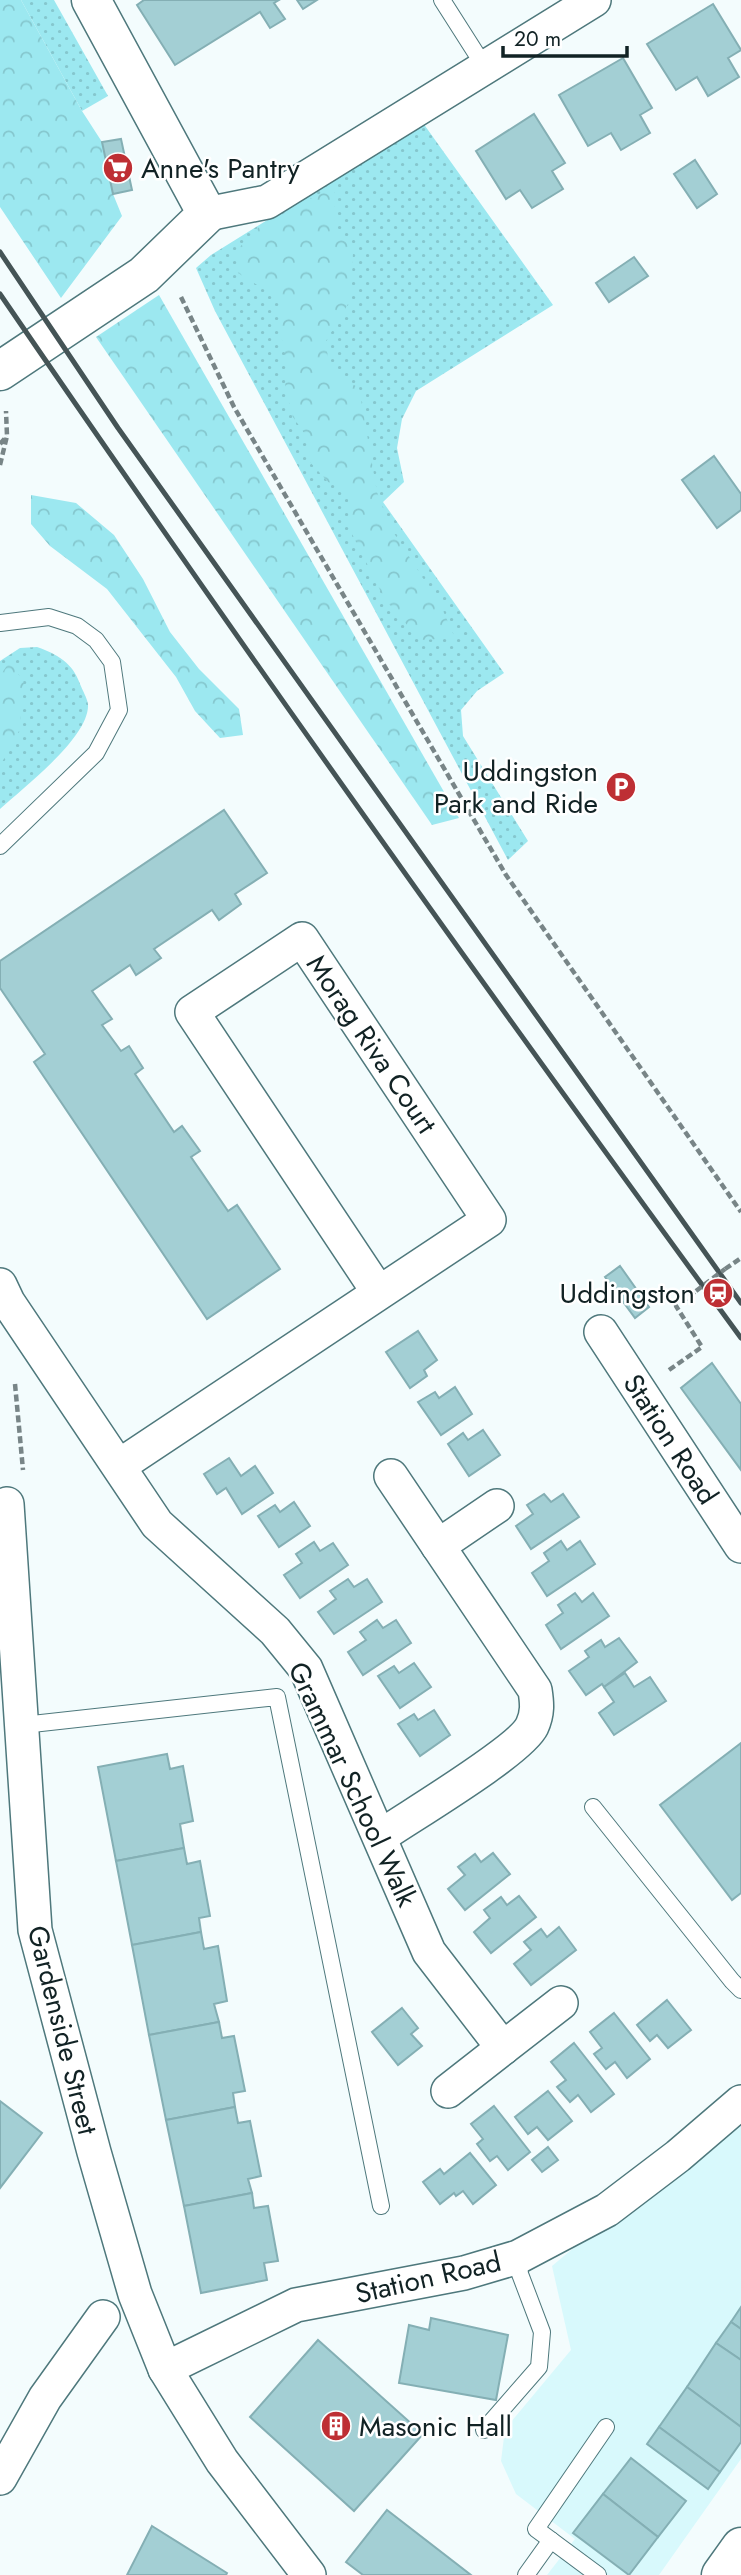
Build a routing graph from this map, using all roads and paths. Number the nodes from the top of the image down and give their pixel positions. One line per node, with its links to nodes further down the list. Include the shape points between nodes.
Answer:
1 (91, 0): 5 (street)
2 (442, 0): 4 (lane)
3 (594, 0): 4 (street)
4 (486, 68): 5 (street, via 267,202)
5 (207, 214): 6 (street)
6 (144, 275): 7 (street); 13 (path, via 153,286 175,286 234,407 506,875)
7 (2, 369): 8 (path)
8 (7, 436): 9 (path); 10 (path)
9 (0, 444)
10 (0, 466)
11 (0, 623): 12 (lane, via 49,617 77,626 96,640 112,662 119,710 96,753)
12 (0, 846)
13 (741, 1212)
14 (741, 1258): 19 (path, bridge, via 676,1306 702,1347)
15 (4, 1293): 20 (street, Grammar School Walk)
16 (379, 1293): 16 (street, Morag Riva Court, via 489,1220 302,939 192,1012); 20 (street, Morag Riva Court)
17 (601, 1332): 19 (street, Station Road)
18 (14, 1370): 22 (path, via 27,1507)
19 (640, 1392): 25 (street, Station Road)
20 (119, 1466): 28 (street, Grammar School Walk, via 157,1524 275,1631 306,1669)
21 (391, 1476): 24 (street)
22 (7, 1504): 26 (street, Gardenside Street)
23 (496, 1506): 24 (street)
24 (438, 1546): 28 (street, via 535,1690 538,1709 531,1728 511,1749)
25 (741, 1546)
26 (23, 1725): 34 (lane, via 277,1697); 37 (street, Gardenside Street, via 35,1930 135,2294)
27 (593, 1807): 29 (lane)
28 (381, 1836): 31 (street, Grammar School Walk, via 429,1952)
29 (741, 1990)
30 (561, 2003): 31 (street)
31 (503, 2048): 32 (street)
32 (448, 2091)
33 (741, 2102): 35 (street, Station Road, via 607,2210)
34 (382, 2206)
35 (518, 2257): 37 (street, Station Road, via 464,2273 296,2305); 39 (lane, via 542,2332 539,2367)
36 (103, 2316): 40 (street, via 44,2398)
37 (165, 2369): 43 (street, Gardenside Street, via 222,2461)
38 (606, 2427): 41 (lane, via 536,2529)
39 (484, 2430)
40 (0, 2478)
41 (551, 2540): 44 (lane); 45 (lane)
42 (741, 2547): 46 (street)
43 (307, 2574)
44 (526, 2575)
45 (598, 2575)
46 (721, 2575)

